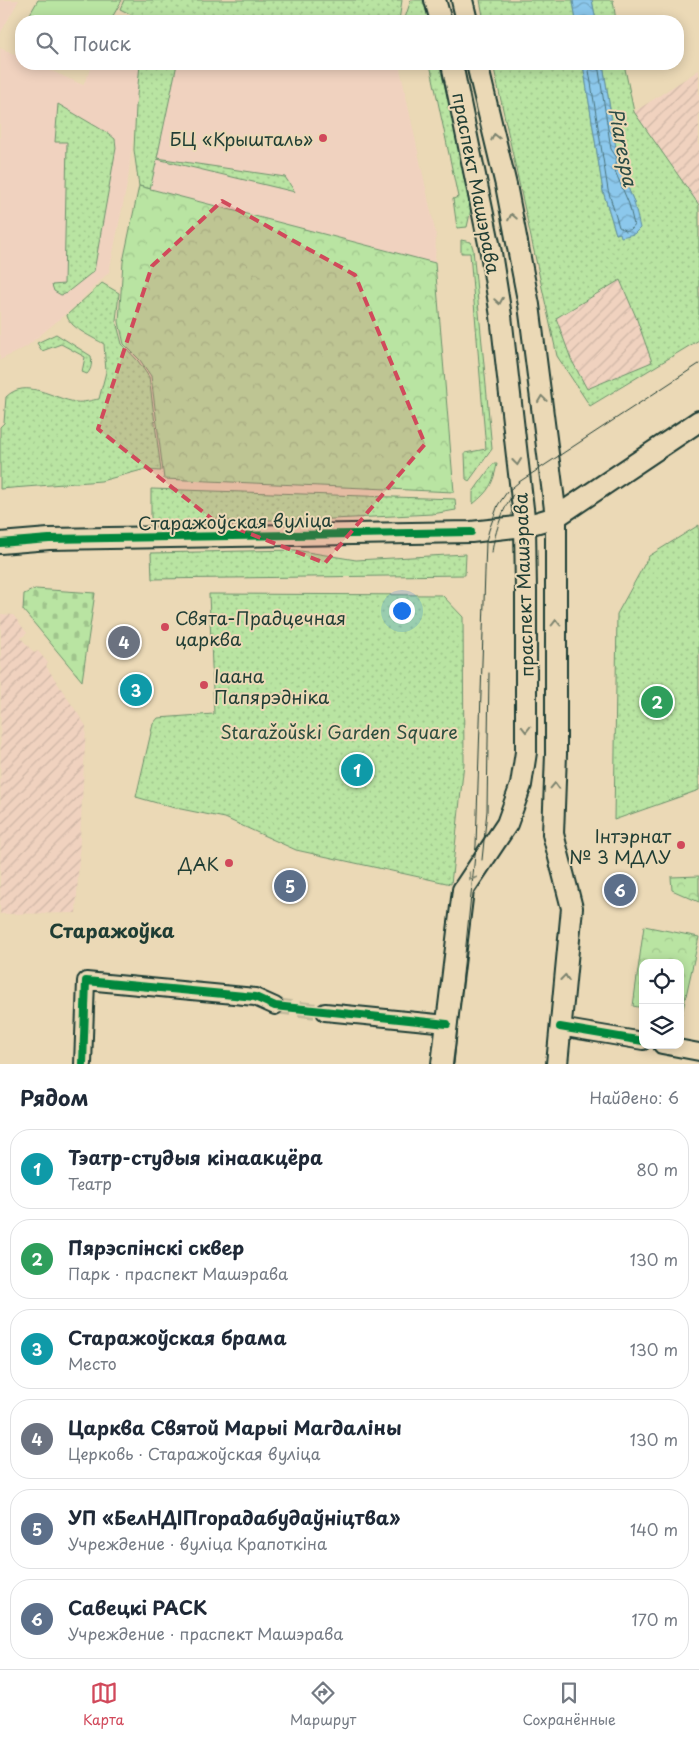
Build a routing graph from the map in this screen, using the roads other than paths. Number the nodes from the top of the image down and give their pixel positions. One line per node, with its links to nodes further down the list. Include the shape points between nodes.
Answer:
1 (435, 0): 3 (main road)
2 (462, 0): 4 (main road)
3 (439, 15)
4 (466, 15)
5 (455, 70): 9 (main road, праспект Машэрава, one-way to 9, via 501,316)
6 (478, 70): 8 (main road, праспект Машэрава, one-way to 6, via 529,305 506,184)
7 (699, 421): 8 (main road, Старажоўская вуліца)
8 (556, 517): 9 (main road, Старажоўская вуліца); 14 (main road, праспект Машэрава, one-way to 8, via 572,908 553,834)
9 (524, 526): 10 (main road, Старажоўская вуліца, via 471,532 59,539); 13 (main road, праспект Машэрава, one-way to 13, via 526,752 521,785 507,824 463,890)
10 (0, 543)
11 (274, 1006): 18 (street, via 255,997 86,981)
12 (325, 1012): 13 (street)
13 (447, 1024): 19 (main road, праспект Машэрава)
14 (560, 1027): 15 (street); 20 (main road, праспект Машэрава)
15 (639, 1040)
16 (683, 1049): 17 (street)
17 (699, 1052)
18 (83, 1064)
19 (442, 1064)
20 (557, 1064)

